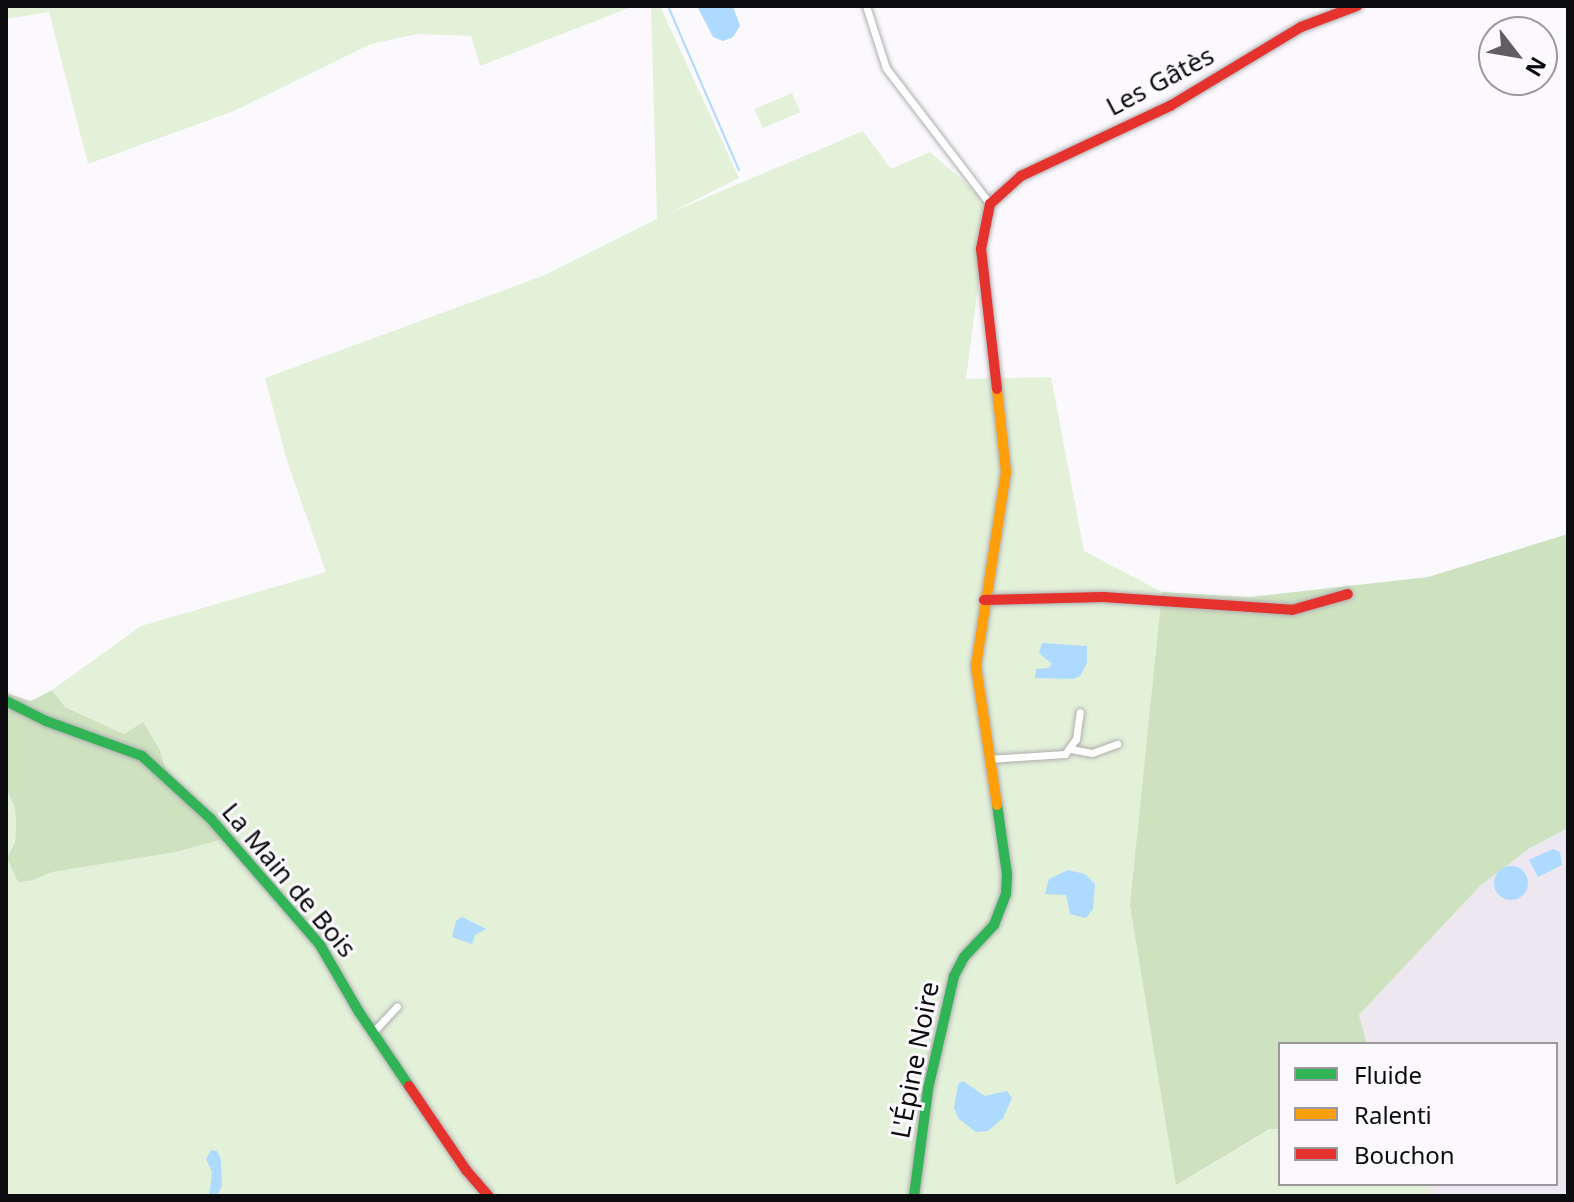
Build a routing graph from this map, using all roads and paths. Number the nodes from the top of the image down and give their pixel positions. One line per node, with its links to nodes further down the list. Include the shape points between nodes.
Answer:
1 (866, 6): 3 (street, via 886,68)
2 (1357, 6): 3 (street, Les Gâtès, via 1301,27 1170,106 1021,176)
3 (990, 204): 5 (street, L'Épine Noire, via 981,249 1006,472)
4 (1348, 594): 5 (street, via 1292,610 1103,597)
5 (984, 600): 10 (street, L'Épine Noire, via 976,666)
6 (6, 701): 12 (street, La Main de Bois, via 142,756 162,771 211,819 320,945)
7 (1080, 712): 9 (street)
8 (1117, 744): 9 (street, via 1092,753)
9 (1071, 749): 10 (street, via 1059,756)
10 (988, 759): 14 (street, L'Épine Noire, via 1006,894 994,925 954,976 928,1089)
11 (397, 1006): 12 (street)
12 (373, 1032): 13 (street, La Main de Bois)
13 (489, 1196)
14 (914, 1196)

